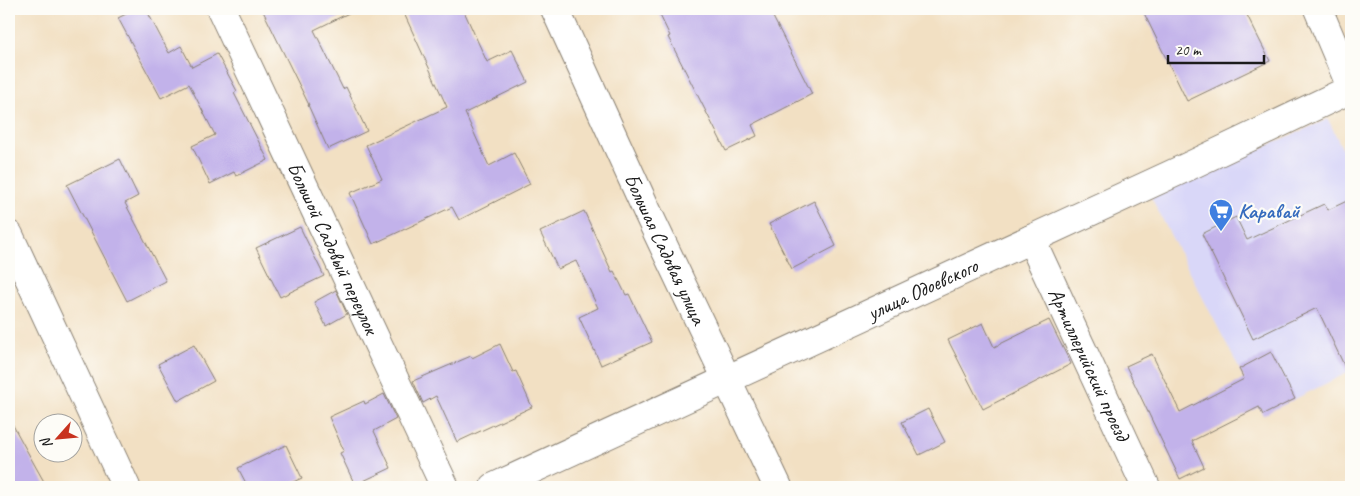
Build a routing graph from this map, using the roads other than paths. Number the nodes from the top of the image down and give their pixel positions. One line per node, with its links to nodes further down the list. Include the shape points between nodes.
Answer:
1 (221, 9): 9 (street, Большой Садовый переулок)
2 (555, 9): 7 (street, Большая Садовая улица)
3 (1318, 9): 4 (street)
4 (1351, 88): 6 (street, улица Одоевского)
5 (9, 235): 8 (street)
6 (1031, 239): 7 (street, улица Одоевского); 12 (street, Артиллерийский проезд)
7 (728, 379): 10 (street, улица Одоевского); 11 (street, Большая Садовая улица)
8 (126, 487)
9 (445, 487)
10 (494, 487)
11 (778, 487)
12 (1146, 487)

